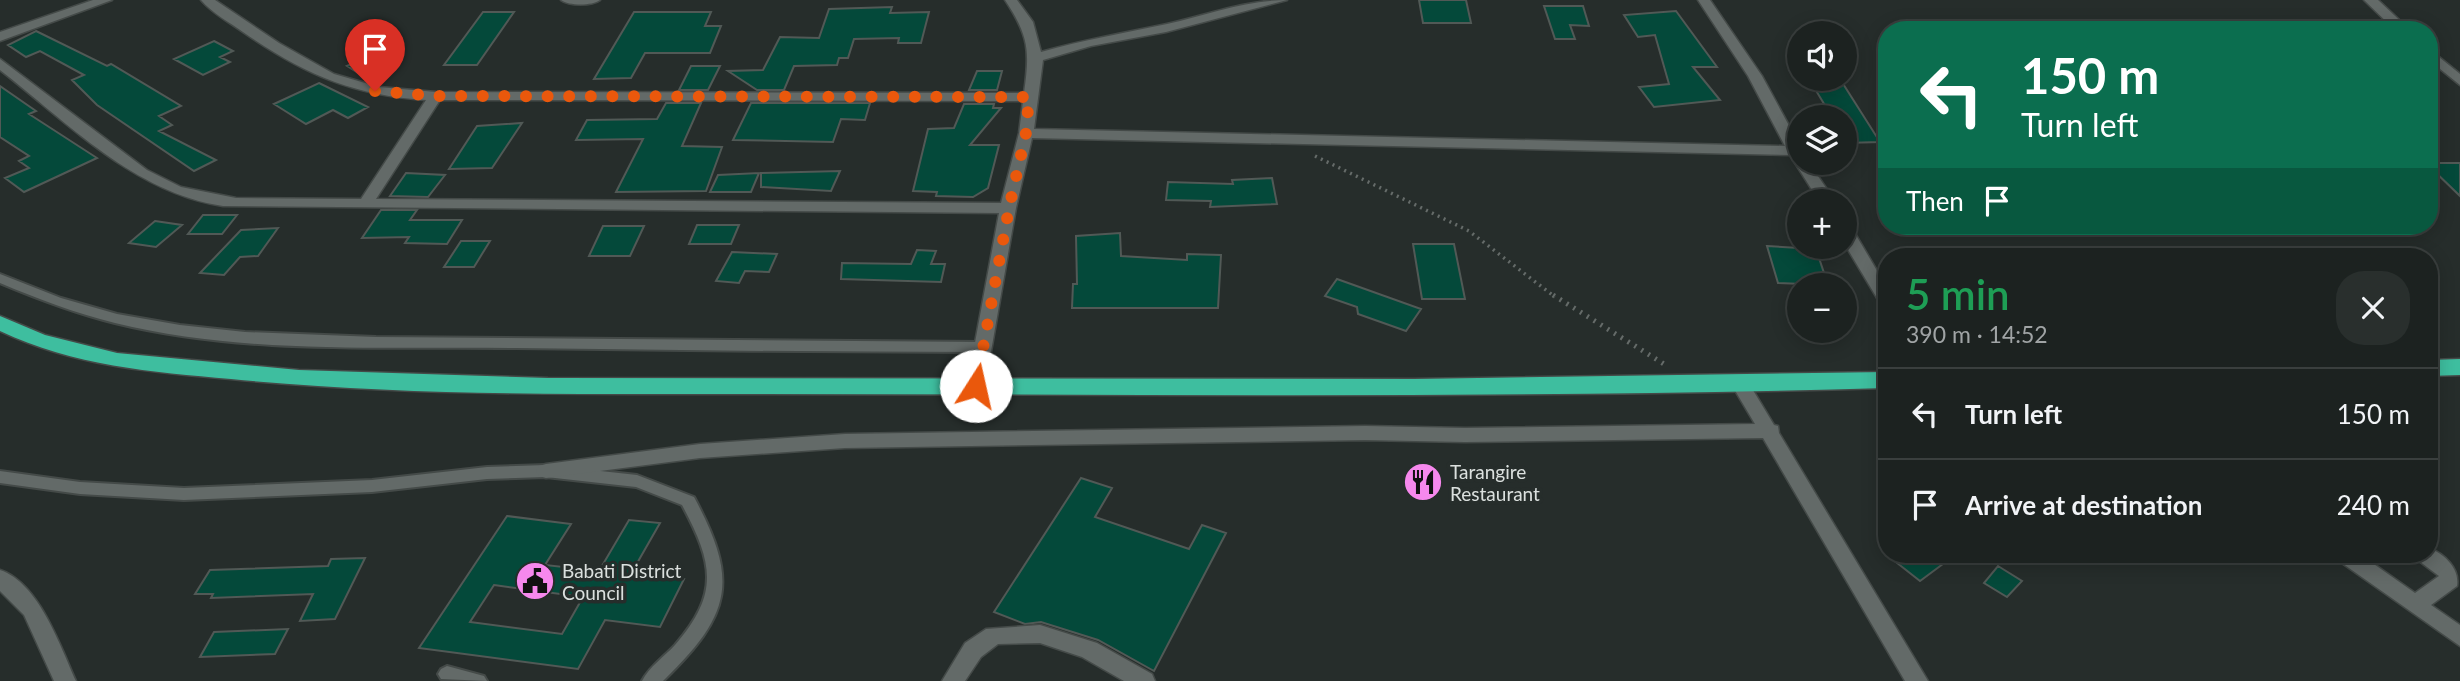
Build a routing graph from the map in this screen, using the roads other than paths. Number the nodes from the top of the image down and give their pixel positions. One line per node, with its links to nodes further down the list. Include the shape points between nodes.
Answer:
1 (106, 0): 11 (street)
2 (207, 0): 16 (street, via 343,82 375,91)
3 (567, 0): 4 (street)
4 (581, 0): 5 (street)
5 (594, 0)
6 (1011, 0): 12 (street, via 1026,22)
7 (1281, 0): 12 (street, via 1089,42)
8 (1704, 0): 19 (street, via 1755,76)
9 (2370, 0): 10 (street)
10 (2393, 21)
11 (0, 37)
12 (1037, 58): 17 (street)
13 (2438, 61): 15 (street)
14 (0, 63): 21 (street, via 107,149 184,195 236,203)
15 (2460, 81)
16 (436, 96): 17 (street); 21 (street)
17 (1029, 97): 18 (street)
18 (1026, 133): 20 (street); 22 (street)
19 (1787, 135)
20 (1787, 157)
21 (366, 203): 22 (street)
22 (1009, 208): 27 (street)
23 (1857, 251): 25 (street)
24 (0, 278): 27 (lane, via 77,307 143,325 278,339)
25 (1878, 286)
26 (0, 323): 32 (highway, via 39,341 117,361 299,378 576,386)
27 (983, 347): 32 (street)
28 (2460, 367): 29 (highway)
29 (2438, 368)
30 (1878, 380): 31 (highway)
31 (1739, 382): 32 (highway); 33 (street)
32 (976, 386)
33 (1771, 431): 34 (street, via 845,441 699,451); 47 (street)
34 (545, 471): 35 (lane, via 372,486 184,494 80,488); 44 (lane, via 637,481 688,501 704,530 716,583 713,602 702,622)
35 (0, 477)
36 (2358, 563): 39 (street)
37 (2437, 563): 39 (street, via 2449,572 2450,580)
38 (0, 578): 42 (street, via 32,609)
39 (2417, 603): 40 (street)
40 (2460, 637)
41 (447, 674): 43 (lane)
42 (65, 681)
43 (478, 681)
44 (651, 681)
45 (953, 681): 46 (street, via 973,650 994,635 1040,634 1089,650)
46 (1144, 681)
47 (1917, 681)

